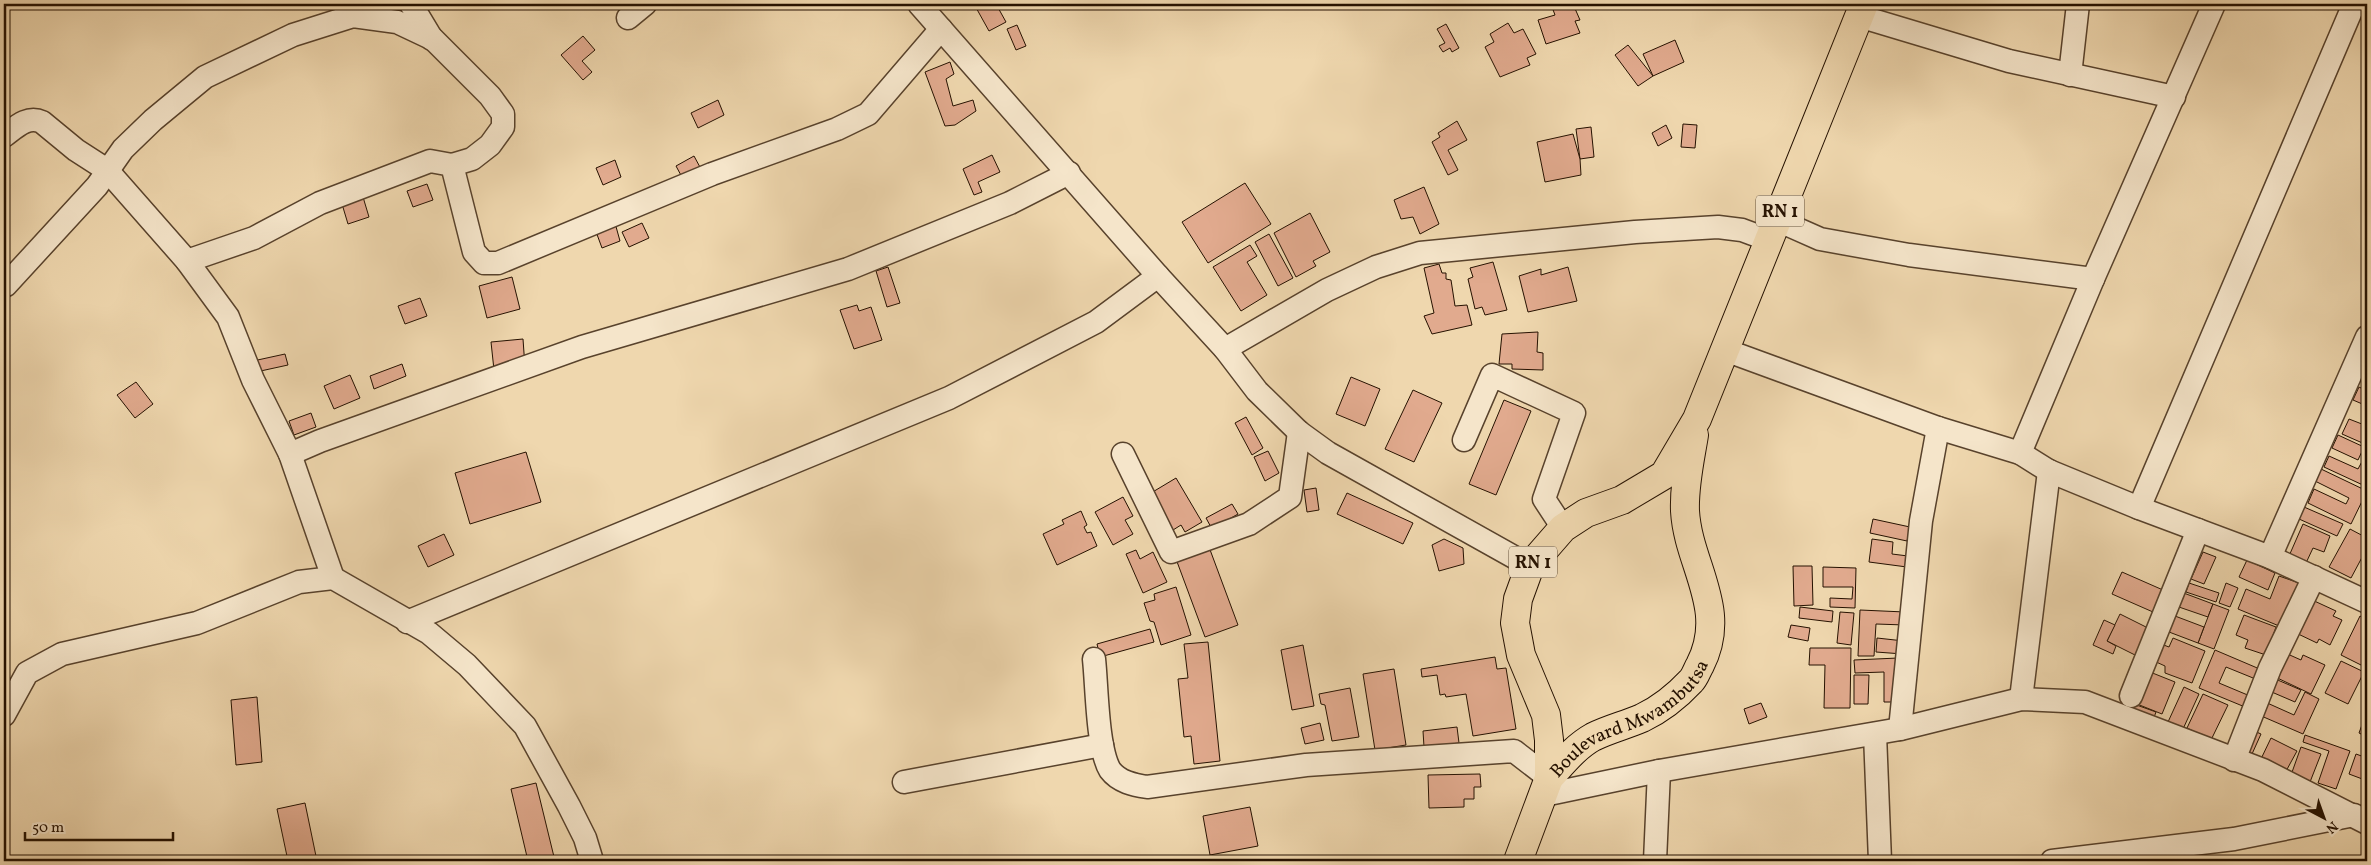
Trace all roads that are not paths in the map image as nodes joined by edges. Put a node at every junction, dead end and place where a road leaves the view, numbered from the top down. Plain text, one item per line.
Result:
1 (410, 4) edge
2 (2078, 4) edge
3 (2214, 4) edge
4 (2354, 4) edge
5 (925, 6) edge
6 (1861, 10) edge
7 (941, 29) junction
8 (433, 40) junction
9 (2070, 74) junction
10 (2174, 98) junction
11 (4, 136) edge
12 (452, 165) junction
13 (107, 170) junction
14 (1068, 173) junction
15 (1773, 230) junction
16 (187, 262) junction
17 (1158, 276) junction
18 (2093, 279) junction
19 (6, 285) dead end
20 (2367, 337) edge
21 (1225, 349) junction
22 (1725, 350) junction
23 (1697, 419) junction
24 (1938, 428) junction
25 (1299, 432) junction
26 (1464, 440) dead end
27 (2020, 453) junction
28 (290, 454) junction
29 (1123, 454) dead end
30 (2049, 471) junction
31 (2139, 508) junction
32 (1563, 528) junction
33 (2198, 530) junction
34 (2270, 557) junction
35 (1530, 566) junction
36 (2314, 577) junction
37 (333, 578) junction
38 (2367, 602) edge
39 (407, 622) junction
40 (1094, 659) dead end
41 (2131, 696) dead end
42 (2021, 698) junction
43 (4, 714) edge
44 (1900, 729) junction
45 (1875, 734) junction
46 (1102, 745) junction
47 (2234, 760) junction
48 (1659, 771) junction
49 (904, 782) dead end
50 (1546, 787) junction
51 (2361, 819) edge
52 (592, 861) edge
53 (1518, 861) edge
54 (1655, 861) edge
55 (1880, 861) edge
56 (2052, 861) edge

1 - 8 street
2 - 9 street
3 - 10 street
4 - 31 street
5 - 7 street
6 - 9 street
6 - 15 highway, Boulevard Mwambutsa / RN 1
7 - 12 street
7 - 14 street
8 - 12 street
8 - 13 street
9 - 10 street
10 - 18 street
11 - 13 street
12 - 16 street
13 - 16 street
13 - 19 street
14 - 17 street
14 - 28 street
15 - 18 street
15 - 21 street
15 - 22 highway, Boulevard Mwambutsa / RN 1
16 - 28 street
17 - 21 street
17 - 39 street
18 - 27 street
20 - 34 street
21 - 25 street
22 - 23 highway, Boulevard Mwambutsa / RN 1
22 - 24 street
23 - 32 highway, Boulevard Mwambutsa / RN 1
23 - 50 highway, Boulevard Mwambutsa / RN 1
24 - 27 street
24 - 44 street
25 - 29 street
25 - 35 street
26 - 32 street
27 - 30 street
28 - 37 street
30 - 31 street
30 - 42 street
31 - 33 street
32 - 35 highway, Boulevard Mwambutsa / RN 1
33 - 34 street
33 - 41 street
34 - 36 street
35 - 50 highway, Boulevard Mwambutsa / RN 1
36 - 38 street
36 - 47 street
37 - 39 street
37 - 43 street
39 - 52 street
40 - 46 street
42 - 44 street
42 - 47 street
44 - 45 street
45 - 48 street
45 - 55 street
46 - 49 street
46 - 50 street
47 - 51 street
48 - 50 street
48 - 54 street
50 - 53 highway, RN 1
51 - 56 street

